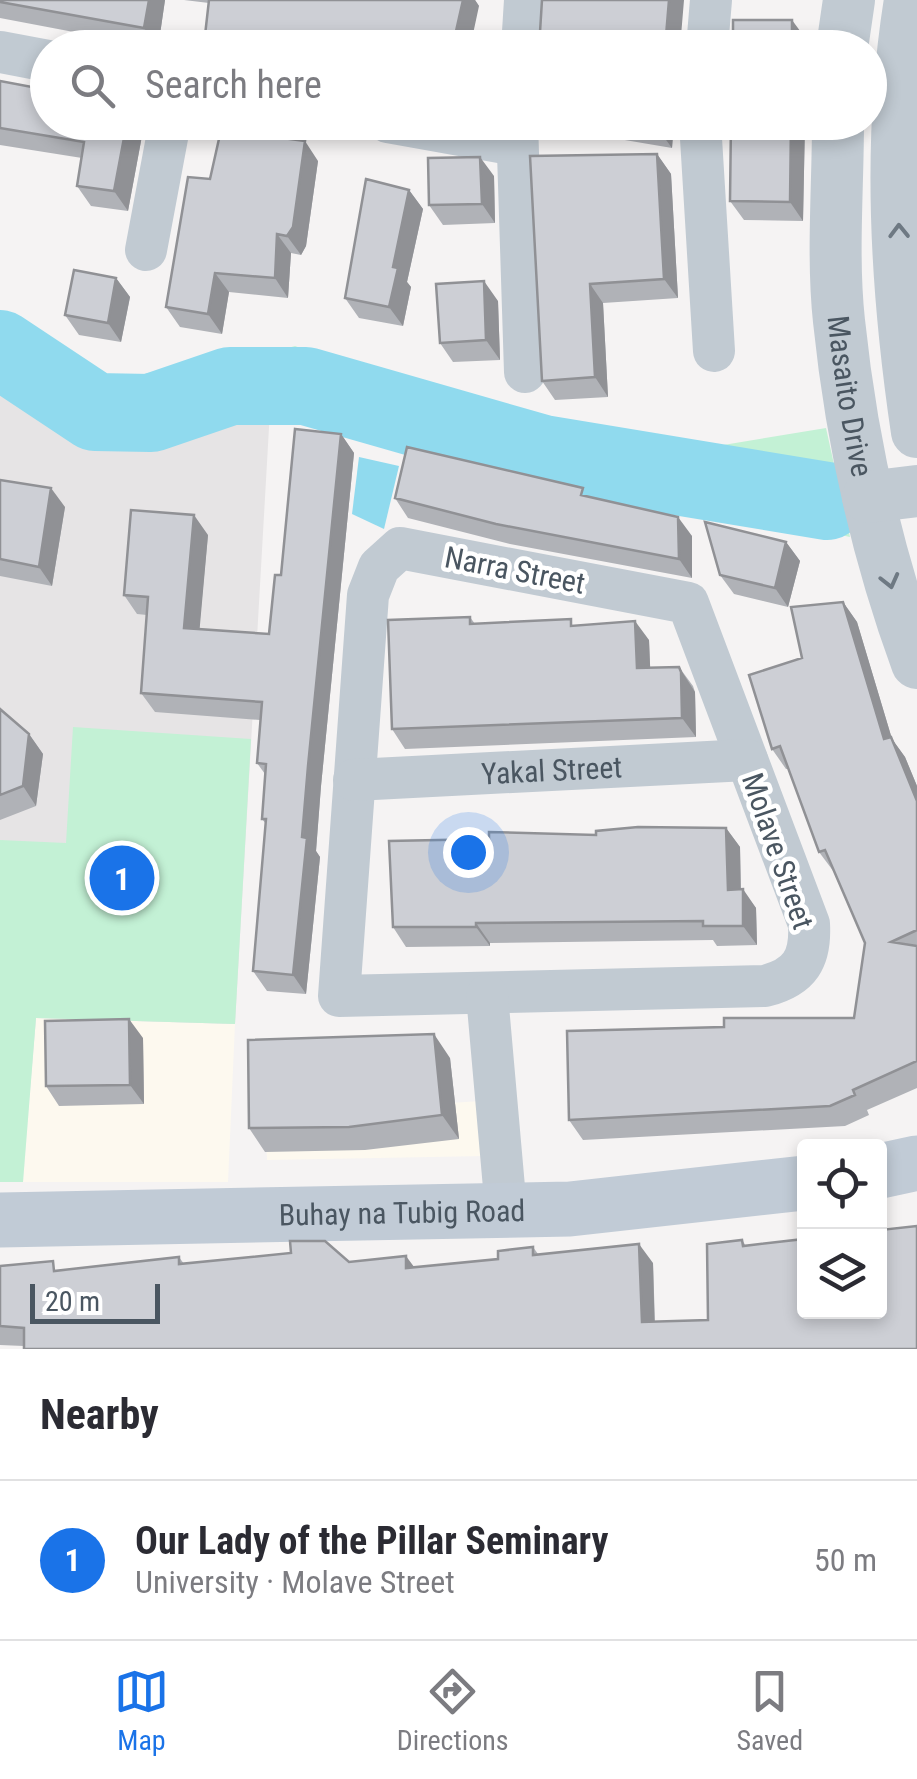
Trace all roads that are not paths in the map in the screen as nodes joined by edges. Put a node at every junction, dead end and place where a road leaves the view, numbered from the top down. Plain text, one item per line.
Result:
1 (525, 0) edge
2 (712, 0) edge
3 (850, 0) edge
4 (910, 0) edge
5 (523, 30) edge
6 (709, 30) edge
7 (845, 30) edge
8 (0, 52) edge
9 (30, 58) edge
10 (167, 140) edge
11 (516, 140) edge
12 (701, 140) edge
13 (838, 140) edge
14 (146, 250) dead end
15 (714, 351) dead end
16 (525, 372) dead end
17 (917, 432) edge
18 (893, 494) edge
19 (368, 594) joint
20 (688, 603) joint
21 (917, 663) edge
22 (747, 760) junction
23 (354, 780) junction
24 (487, 994) junction
25 (917, 1163) edge
26 (887, 1169) edge
27 (797, 1184) edge
28 (506, 1210) junction
29 (0, 1220) edge

1 - 5 street
2 - 6 street
3 - 7 street
17 -> 4 street, Masaito Drive
8 - 9 street
10 - 14 street
11 - 16 street
12 - 15 street
13 - 18 street, Masaito Drive
18 -> 21 street, Masaito Drive
19 - 20 street, Narra Street
19 - 23 street, Molave Street
20 - 22 street, Molave Street
22 - 23 street, Yakal Street
22 - 24 street, Molave Street
23 - 24 street, Molave Street
24 - 28 street
25 - 26 main road
27 - 28 main road, Buhay na Tubig Road
28 - 29 main road, Buhay na Tubig Road

